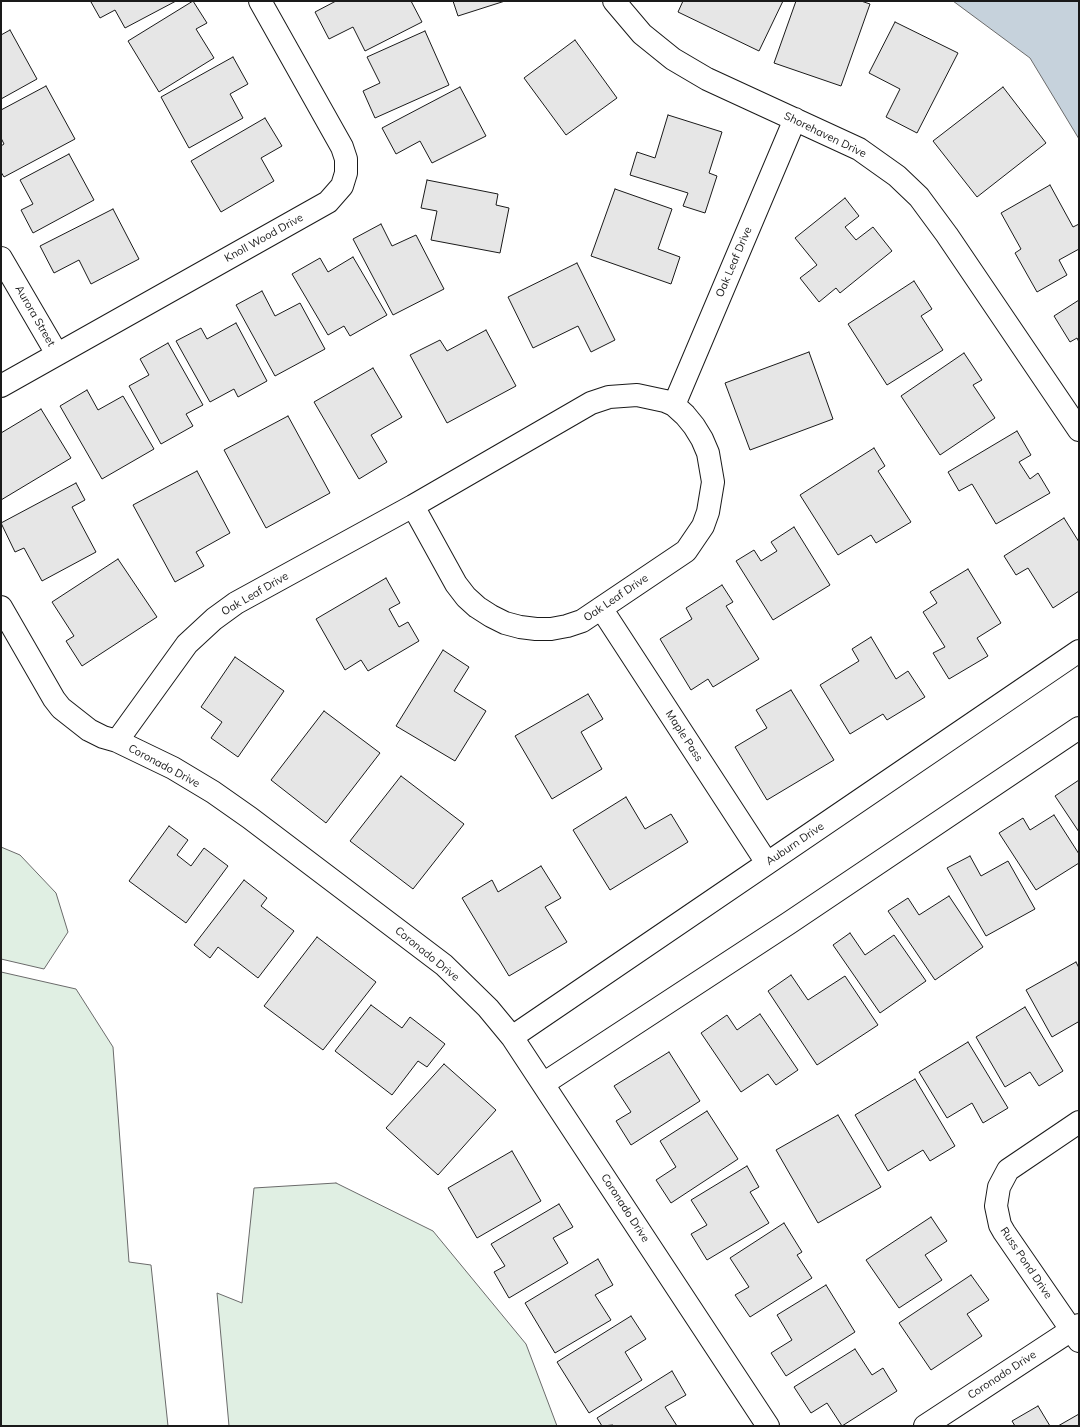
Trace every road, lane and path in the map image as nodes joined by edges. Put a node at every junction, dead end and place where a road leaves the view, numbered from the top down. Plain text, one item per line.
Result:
1 (260, 1) edge
2 (614, 1) edge
3 (794, 119) junction
4 (1, 258) edge
5 (57, 354) junction
6 (1, 386) edge
7 (674, 404) junction
8 (1079, 430) edge
9 (413, 506) junction
10 (1, 607) edge
11 (601, 608) junction
12 (1079, 651) edge
13 (1079, 728) edge
14 (117, 741) junction
15 (767, 863) junction
16 (512, 1036) junction
17 (543, 1084) junction
18 (1079, 1122) edge
19 (1076, 1332) edge
20 (768, 1426) edge
21 (925, 1426) edge

1 - 5 street, Knoll Wood Drive
2 - 3 street, Shorehaven Drive
3 - 7 street, Oak Leaf Drive
3 - 8 street, Shorehaven Drive
4 - 5 street, Aurora Street
5 - 6 street, Knoll Wood Drive
7 - 9 street, Oak Leaf Drive
7 - 11 street, Oak Leaf Drive
9 - 11 street, Oak Leaf Drive
9 - 14 street, Oak Leaf Drive
10 - 14 street, Coronado Drive
11 - 15 street, Maple Pass
12 - 15 street, Auburn Drive
13 - 17 street
14 - 16 street, Coronado Drive
15 - 16 street, Auburn Drive
16 - 17 street, Coronado Drive
17 - 20 street, Coronado Drive
18 - 19 street, Russ Pond Drive
19 - 21 street, Coronado Drive

